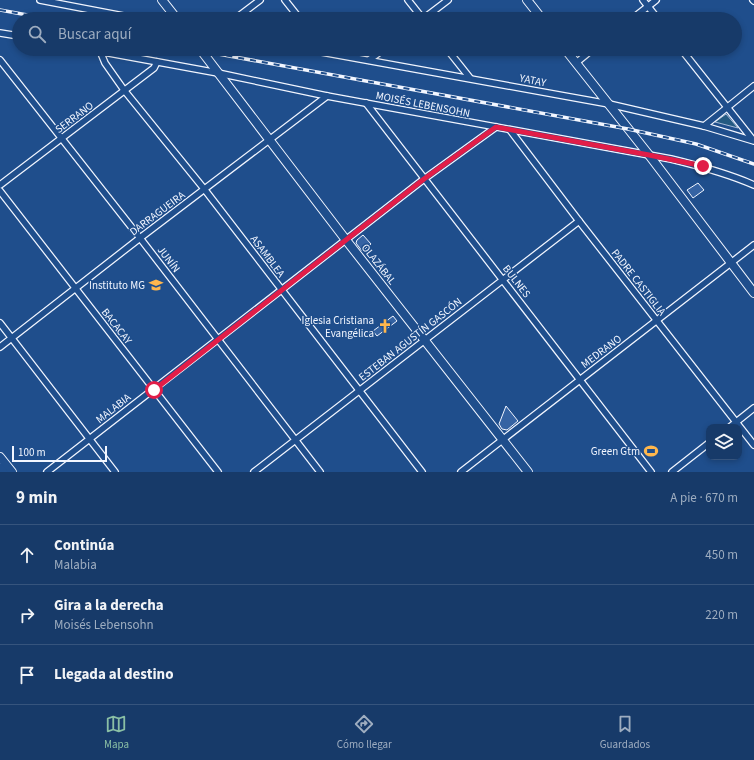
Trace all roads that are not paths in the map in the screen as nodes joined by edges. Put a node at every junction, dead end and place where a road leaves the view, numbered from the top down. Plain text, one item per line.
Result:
1 (43, 0) edge
2 (162, 0) edge
3 (260, 0) edge
4 (285, 0) edge
5 (408, 0) edge
6 (448, 0) edge
7 (527, 0) edge
8 (643, 0) edge
9 (656, 0) edge
10 (648, 6) junction
11 (104, 12) edge
12 (171, 12) edge
13 (244, 12) edge
14 (294, 12) edge
15 (417, 12) edge
16 (432, 12) edge
17 (536, 12) edge
18 (641, 12) edge
19 (653, 12) edge
20 (0, 33) edge
21 (12, 35) edge
22 (102, 56) edge
23 (126, 56) edge
24 (205, 56) edge
25 (349, 56) edge
26 (374, 56) edge
27 (453, 56) edge
28 (570, 56) edge
29 (584, 56) edge
30 (686, 56) edge
31 (0, 60) edge
32 (369, 60) junction
33 (157, 62) junction
34 (576, 63) junction
35 (218, 73) junction
36 (470, 78) junction
37 (754, 86) edge
38 (124, 90) junction
39 (327, 96) junction
40 (366, 103) junction
41 (609, 104) junction
42 (726, 108) junction
43 (704, 126) junction
44 (496, 127) junction
45 (510, 130) junction
46 (62, 139) junction
47 (269, 139) junction
48 (753, 141) edge
49 (649, 155) junction
50 (424, 179) junction
51 (0, 185) edge
52 (754, 185) edge
53 (205, 190) junction
54 (0, 191) edge
55 (579, 221) junction
56 (140, 238) junction
57 (346, 240) junction
58 (754, 245) edge
59 (731, 263) junction
60 (503, 280) junction
61 (75, 289) junction
62 (281, 290) junction
63 (754, 293) edge
64 (656, 321) junction
65 (0, 322) edge
66 (12, 337) junction
67 (218, 339) junction
68 (425, 340) junction
69 (0, 347) edge
70 (580, 379) junction
71 (154, 390) junction
72 (360, 391) junction
73 (754, 408) edge
74 (736, 422) junction
75 (734, 424) edge
76 (89, 439) junction
77 (295, 440) junction
78 (504, 440) junction
79 (706, 445) edge
80 (754, 445) edge
81 (0, 457) edge
82 (0, 468) edge
83 (3, 472) edge
84 (12, 472) edge
85 (47, 472) edge
86 (115, 472) edge
87 (218, 472) edge
88 (254, 472) edge
89 (320, 472) edge
90 (422, 472) edge
91 (461, 472) edge
92 (528, 472) edge
93 (651, 472) edge
94 (672, 472) edge

1 - 11 street
2 - 12 street
3 - 13 street
4 - 14 street
5 - 15 street
6 - 16 street
7 - 17 street
8 - 10 street
9 - 10 street
10 - 18 street
10 - 19 street
20 - 21 street
22 - 38 street, ASAMBLEA
23 - 33 street, MOISÉS LEBENSOHN
24 - 35 street, OLAZÁBAL
25 - 32 street, YATAY
26 - 32 street
27 - 36 street
28 - 34 street
29 - 34 street
30 - 42 street
31 - 46 street, JUNÍN
32 - 36 street, YATAY
33 - 35 street, MOISÉS LEBENSOHN
33 - 38 street, SERRANO
34 - 41 street
35 - 39 street, MOISÉS LEBENSOHN
35 - 47 street, OLAZÁBAL
36 - 41 street, YATAY
37 - 42 street
38 - 46 street, SERRANO
38 - 53 street, ASAMBLEA
39 - 40 street, MOISÉS LEBENSOHN
39 - 47 street, DARRAGUEIRA
40 - 44 street, MOISÉS LEBENSOHN
40 - 50 street, BULNES
41 - 43 street, YATAY
41 - 49 street
42 - 43 street
42 - 48 street
43 - 48 street, YATAY
44 - 45 street, MOISÉS LEBENSOHN
44 - 50 street, MALABIA
45 - 49 street, MOISÉS LEBENSOHN
45 - 55 street, PADRE CASTIGLIA
46 - 51 street, SERRANO
46 - 56 street, JUNÍN
47 - 53 street, DARRAGUEIRA
47 - 57 street, OLAZÁBAL
49 - 52 street, MOISÉS LEBENSOHN
49 - 59 street
50 - 57 street, MALABIA
50 - 60 street, BULNES
53 - 56 street, DARRAGUEIRA
53 - 62 street, ASAMBLEA
54 - 61 street, BACACAY
55 - 60 street, ESTEBAN AGUSTÍN GASCÓN
55 - 64 street, PADRE CASTIGLIA
56 - 61 street, DARRAGUEIRA
56 - 67 street, JUNÍN
57 - 62 street, MALABIA
57 - 68 street, OLAZÁBAL
58 - 59 street, MEDRANO
59 - 63 street
59 - 64 street, MEDRANO
60 - 68 street, ESTEBAN AGUSTÍN GASCÓN
60 - 70 street, BULNES
61 - 66 street, DARRAGUEIRA
61 - 71 street, BACACAY
62 - 67 street, MALABIA
62 - 72 street, ASAMBLEA
64 - 70 street, MEDRANO
64 - 74 street, PADRE CASTIGLIA
65 - 66 street
66 - 69 street, DARRAGUEIRA
66 - 76 street
67 - 71 street, MALABIA
67 - 77 street, JUNÍN
68 - 72 street, ESTEBAN AGUSTÍN GASCÓN
68 - 78 street, OLAZÁBAL
70 - 78 street, MEDRANO
70 - 93 street, BULNES
71 - 76 street, MALABIA
71 - 87 street, BACACAY
72 - 77 street, ESTEBAN AGUSTÍN GASCÓN
72 - 90 street, ASAMBLEA
73 - 74 street
74 - 75 street
74 - 80 street, PADRE CASTIGLIA
76 - 85 street, MALABIA
76 - 86 street
77 - 88 street, ESTEBAN AGUSTÍN GASCÓN
77 - 89 street, JUNÍN
78 - 91 street, MEDRANO
78 - 92 street, OLAZÁBAL
79 - 94 street
81 - 84 street
82 - 83 street

